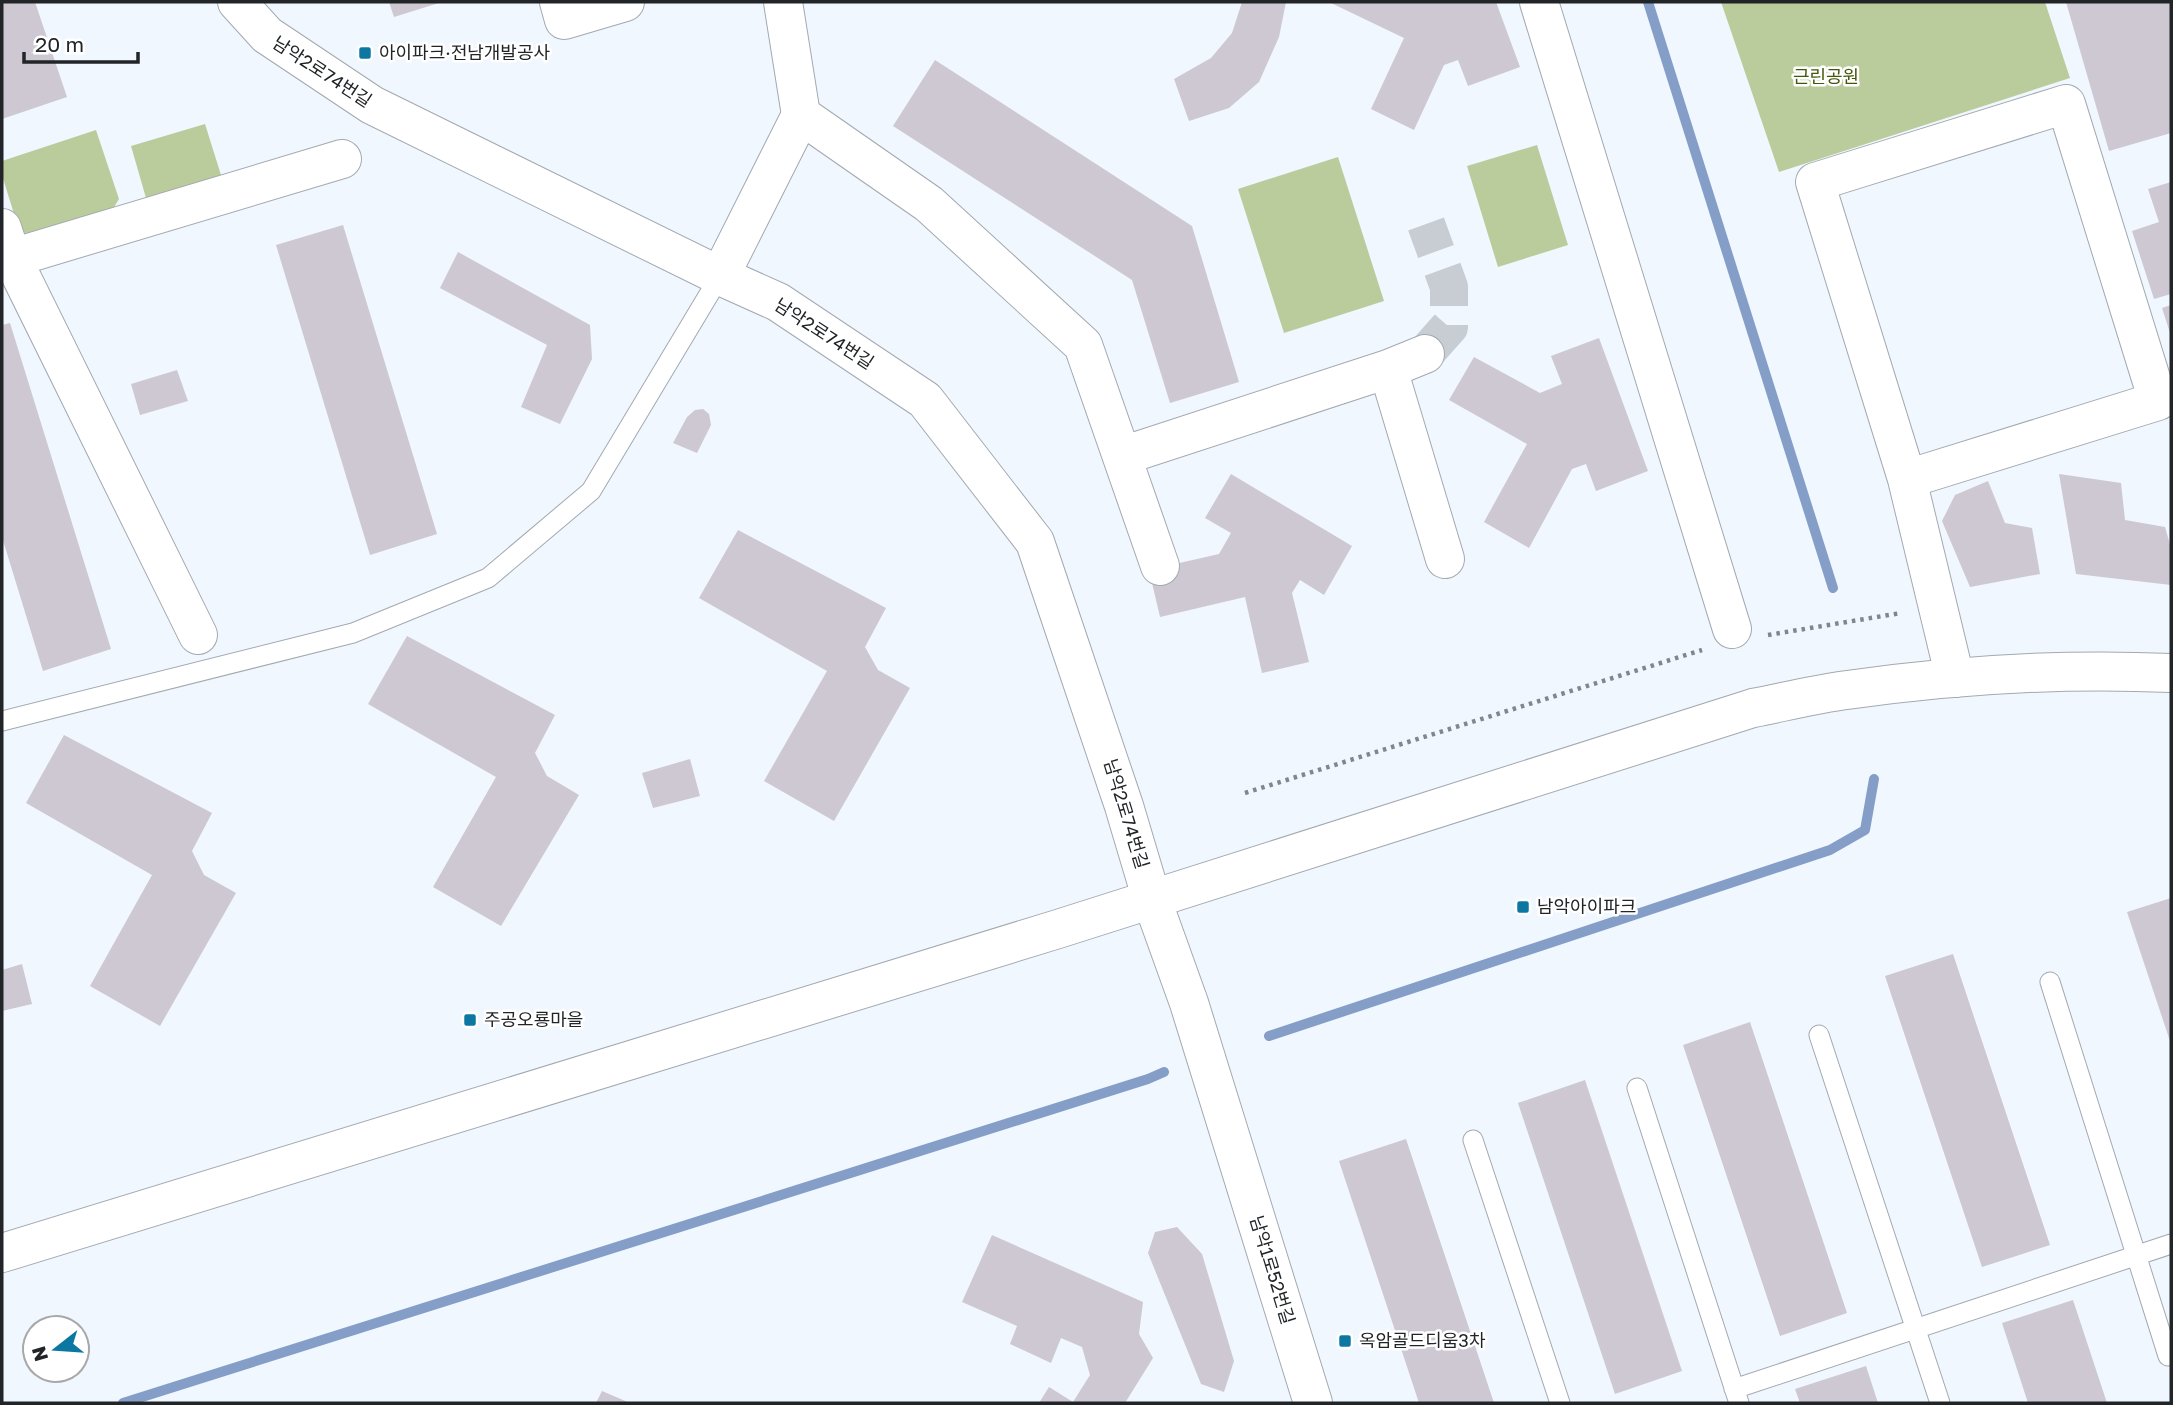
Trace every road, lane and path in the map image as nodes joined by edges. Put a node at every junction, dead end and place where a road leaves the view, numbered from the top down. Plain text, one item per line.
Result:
1 (237, 2) edge
2 (559, 2) edge
3 (625, 2) edge
4 (783, 2) edge
5 (1539, 2) edge
6 (802, 115) junction
7 (342, 159) dead end
8 (5, 249) edge
9 (720, 276) junction
10 (1425, 354) tunnel mouth
11 (1388, 369) junction
12 (1122, 456) junction
13 (1908, 479) junction
14 (1445, 559) dead end
15 (1160, 566) dead end
16 (1937, 607) junction
17 (198, 635) dead end
18 (1732, 638) junction
19 (2171, 673) edge
20 (1955, 678) junction
21 (2, 721) edge
22 (1245, 793) dead end
23 (1152, 900) junction
24 (2050, 982) dead end
25 (1819, 1035) dead end
26 (1637, 1088) dead end
27 (1473, 1140) dead end
28 (2171, 1244) edge
29 (2, 1253) edge
30 (2136, 1255) junction
31 (1914, 1329) junction
32 (2168, 1356) dead end
33 (1736, 1396) edge
34 (1313, 1403) edge
35 (1560, 1403) edge
36 (1940, 1403) edge

1 - 9 street, 남악2로74번길
2 - 3 street
4 - 6 street
5 - 18 street
6 - 9 street
6 - 12 street
7 - 8 street
8 - 17 street
9 - 21 lane
9 - 23 street, 남악2로74번길
10 - 11 street
11 - 12 street
11 - 14 street
12 - 15 street
13 - 13 street
13 - 16 street
16 - 18 path
16 - 20 street
18 - 22 path
19 - 20 street
20 - 23 street
23 - 29 street
23 - 34 street, 남악1로52번길
24 - 30 lane
25 - 31 lane
26 - 33 lane
27 - 35 lane
28 - 30 lane
30 - 31 lane
30 - 32 lane
31 - 33 lane
31 - 36 lane

